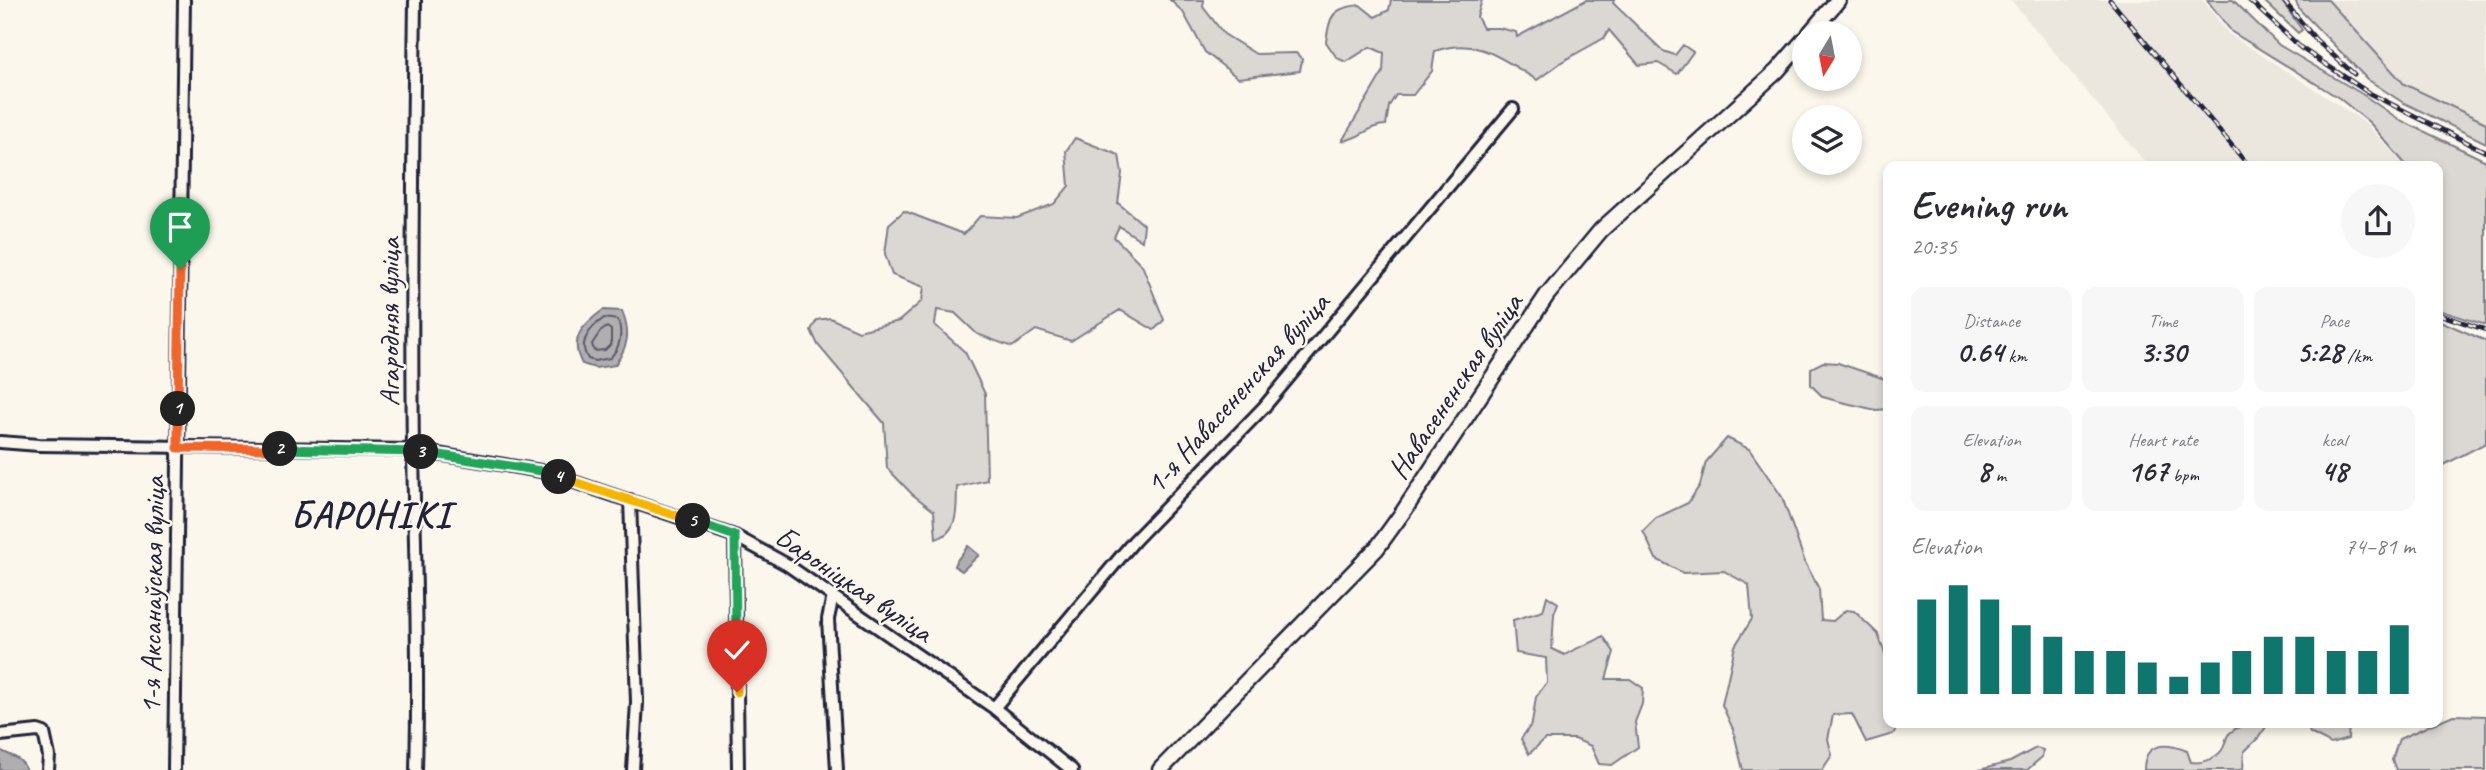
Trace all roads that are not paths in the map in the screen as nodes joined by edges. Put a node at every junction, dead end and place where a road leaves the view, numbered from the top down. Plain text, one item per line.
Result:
1 (184, 0) edge
2 (415, 0) edge
3 (1838, 0) edge
4 (1820, 21) edge
5 (1792, 54) edge
6 (1513, 109) dead end
7 (0, 442) edge
8 (178, 448) junction
9 (413, 450) junction
10 (630, 500) junction
11 (735, 536) junction
12 (833, 596) junction
13 (994, 708) junction
14 (0, 735) edge
15 (48, 770) edge
16 (174, 770) edge
17 (416, 770) edge
18 (633, 770) edge
19 (738, 770) edge
20 (837, 770) edge
21 (1072, 770) edge
22 (1160, 770) edge

1 - 8 street, 1-я Аксанаўская вуліца
2 - 9 street, Агародняя вуліца
3 - 4 main road
5 - 22 main road, Навасененская вуліца
6 - 13 street, 1-я Навасененская вуліца
7 - 8 street, Бароніцкая вуліца
8 - 9 street, Бароніцкая вуліца
8 - 16 street, 1-я Аксанаўская вуліца
9 - 10 street, Бароніцкая вуліца
9 - 17 street, Агародняя вуліца
10 - 11 street, Бароніцкая вуліца
10 - 18 street
11 - 12 street, Бароніцкая вуліца
11 - 19 street
12 - 13 street, Бароніцкая вуліца
12 - 20 street
13 - 21 street, Бароніцкая вуліца
14 - 15 street

